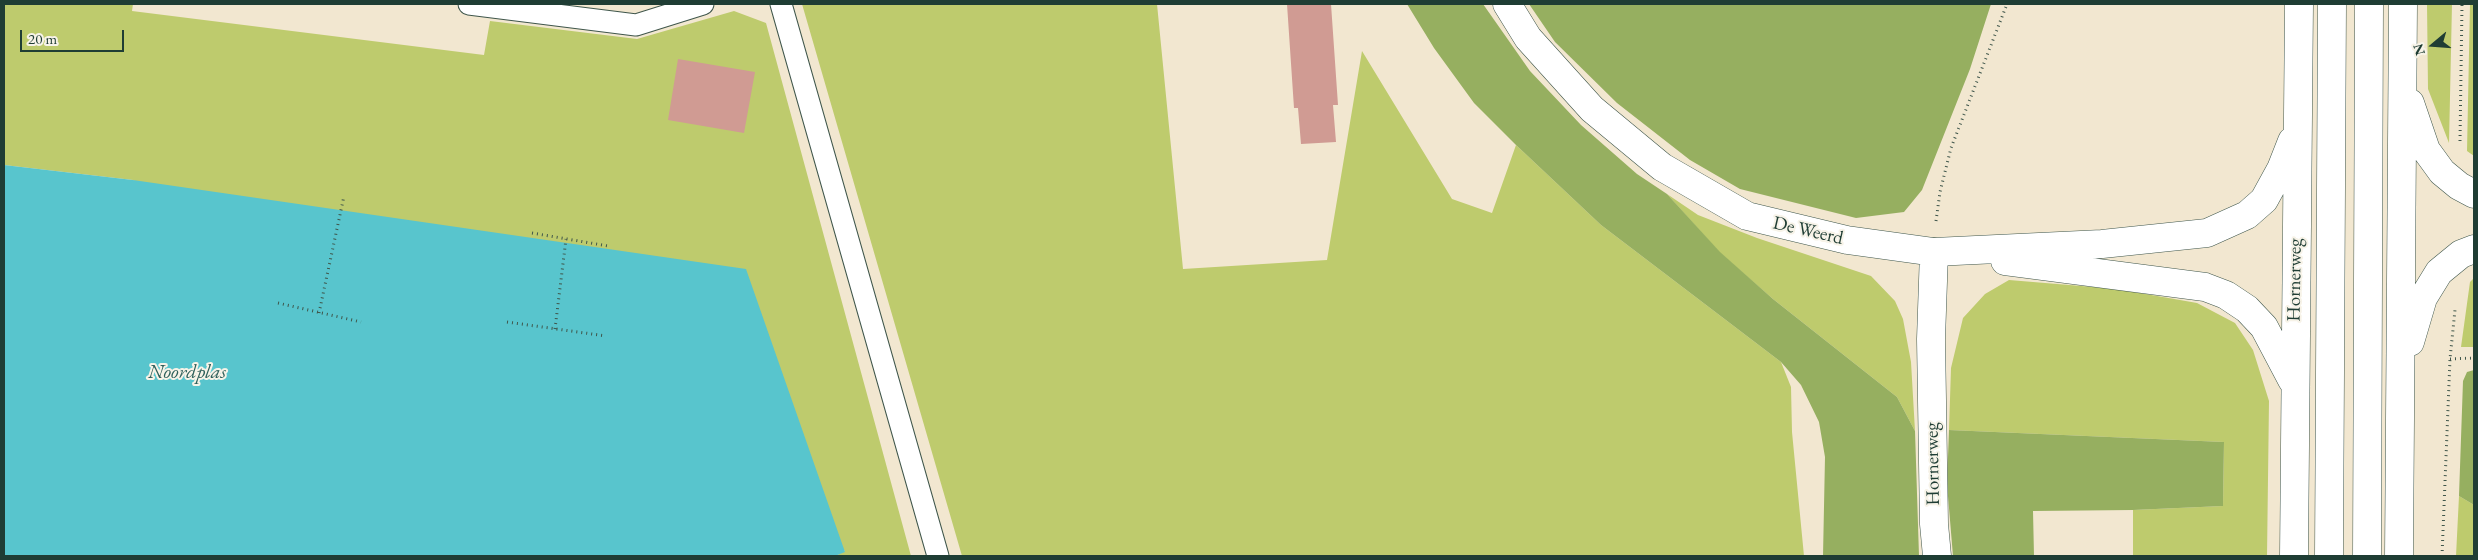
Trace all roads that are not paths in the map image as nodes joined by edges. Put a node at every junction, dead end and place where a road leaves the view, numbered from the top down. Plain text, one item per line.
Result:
1 (469, 4) edge
2 (703, 4) edge
3 (781, 4) edge
4 (1507, 4) edge
5 (2299, 4) edge
6 (2332, 4) edge
7 (2369, 4) edge
8 (2403, 4) edge
9 (2402, 70) junction
10 (2297, 129) junction
11 (2474, 194) edge
12 (2474, 249) edge
13 (1934, 252) junction
14 (2401, 382) junction
15 (2294, 385) junction
16 (938, 556) edge
17 (1937, 556) edge
18 (2294, 556) edge
19 (2329, 556) edge
20 (2368, 556) edge
21 (2399, 556) edge

1 - 2 lane
3 - 16 lane
4 - 13 main road, De Weerd
5 - 10 main road, Hornerweg
6 - 19 main road, Hornerweg
7 - 20 main road
8 - 9 main road
9 - 11 main road
9 - 14 main road
10 - 13 main road
10 - 15 main road, Hornerweg
12 - 14 main road
13 - 15 main road
13 - 17 main road, Hornerweg
14 - 21 main road
15 - 18 main road, Hornerweg

